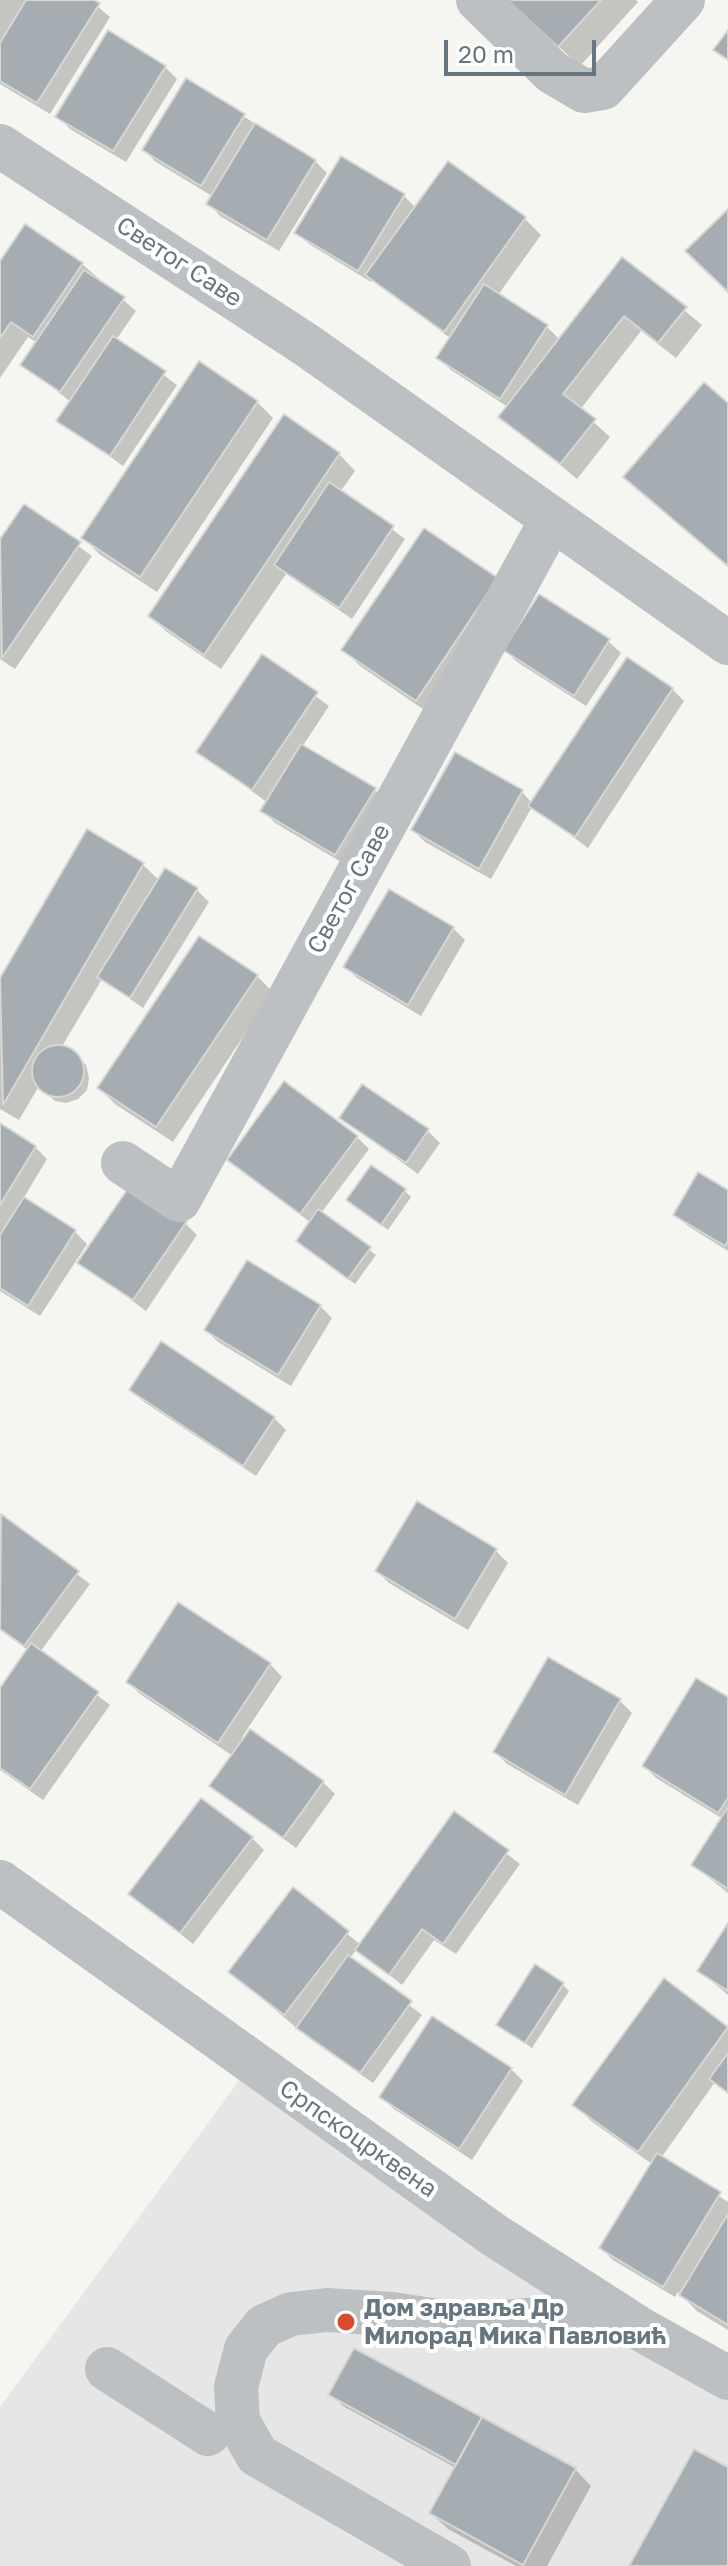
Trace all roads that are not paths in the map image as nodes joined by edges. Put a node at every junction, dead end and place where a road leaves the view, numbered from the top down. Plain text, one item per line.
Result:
1 (478, 0) edge
2 (683, 0) edge
3 (0, 146) edge
4 (552, 519) junction
5 (728, 643) edge
6 (123, 1163) dead end
7 (0, 1882) edge
8 (616, 2313) junction
9 (107, 2369) dead end
10 (728, 2378) edge
11 (208, 2434) dead end
12 (449, 2566) edge

1 - 2 street
3 - 4 street, Светог Саве
4 - 5 street, Светог Саве
4 - 6 street, Светог Саве
7 - 8 street, Српскоцрквена
8 - 10 street, Српскоцрквена
8 - 12 street
9 - 11 street

